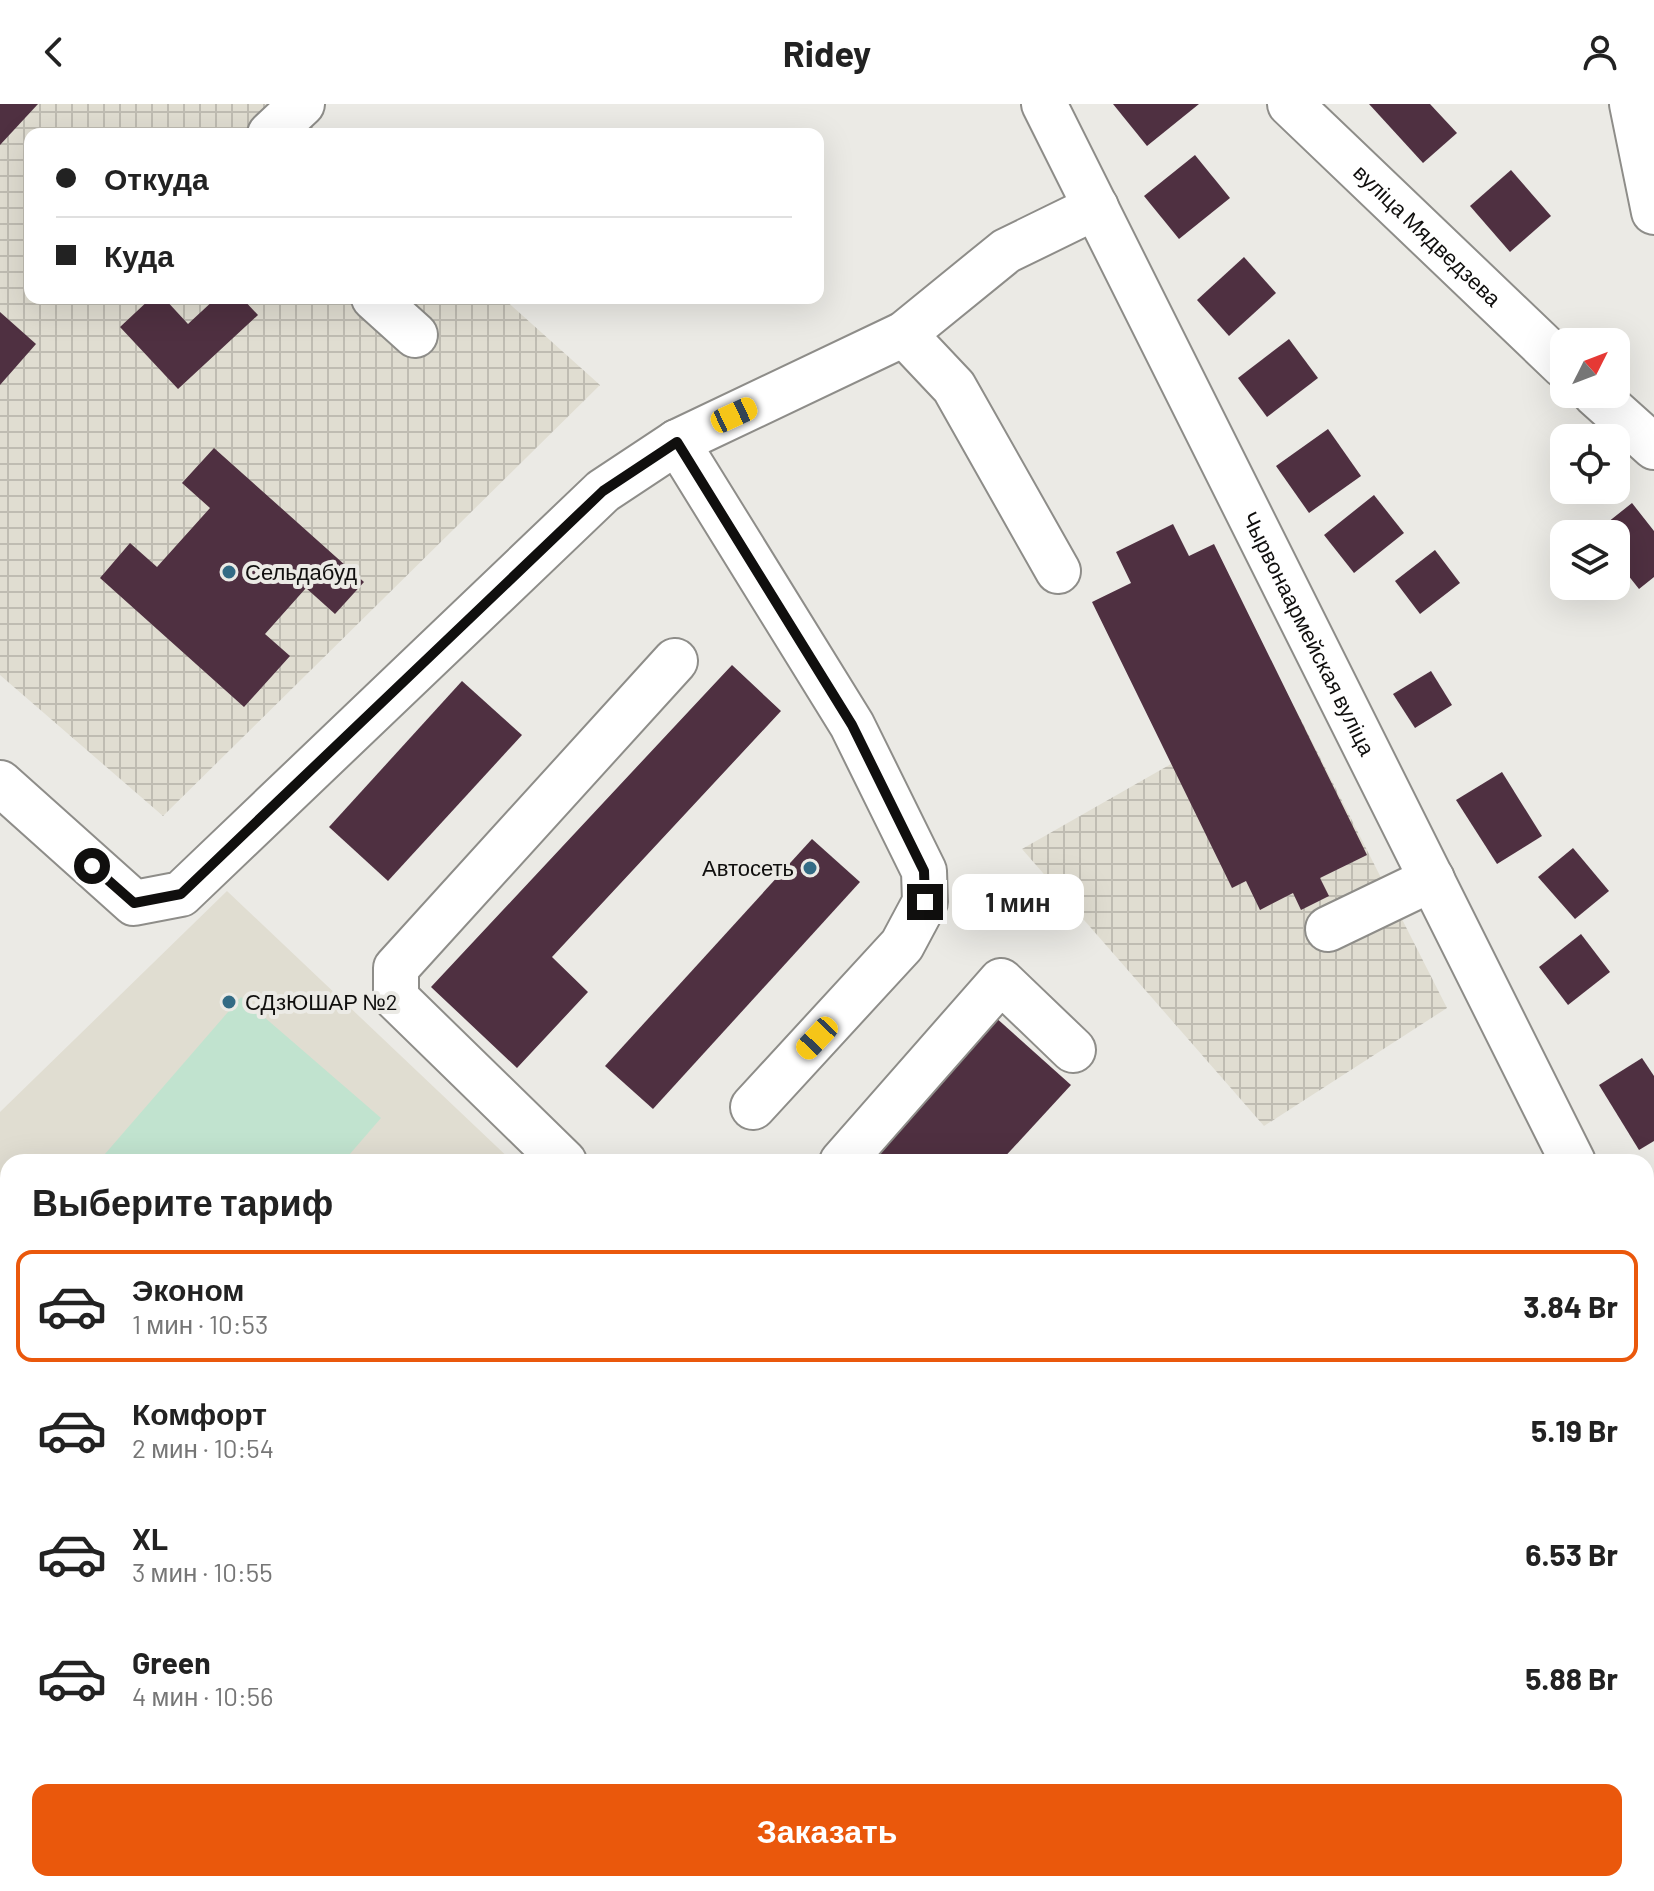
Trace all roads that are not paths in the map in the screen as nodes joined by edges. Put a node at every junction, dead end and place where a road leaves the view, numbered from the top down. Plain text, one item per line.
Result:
1 (302, 104) edge
2 (1044, 104) edge
3 (1290, 104) edge
4 (1632, 104) edge
5 (276, 128) edge
6 (1096, 207) junction
7 (1654, 212) edge
8 (381, 304) edge
9 (904, 334) junction
10 (415, 335) dead end
11 (1550, 353) edge
12 (1611, 408) edge
13 (677, 442) junction
14 (1654, 447) edge
15 (1058, 571) dead end
16 (675, 661) dead end
17 (0, 783) edge
18 (1432, 879) junction
19 (1328, 929) dead end
20 (1073, 1050) dead end
21 (753, 1107) dead end
22 (556, 1154) edge
23 (849, 1154) edge
24 (1569, 1154) edge

1 - 5 street
2 - 6 street, Чырвонаармейская вуліца
3 - 11 street, вуліца Мядведзева
4 - 7 street
6 - 9 street
6 - 18 street, Чырвонаармейская вуліца
8 - 10 street
9 - 13 street
9 - 15 street
12 - 14 street
13 - 17 street
13 - 21 street
16 - 22 street
18 - 19 street
18 - 24 street, Чырвонаармейская вуліца
20 - 23 street

